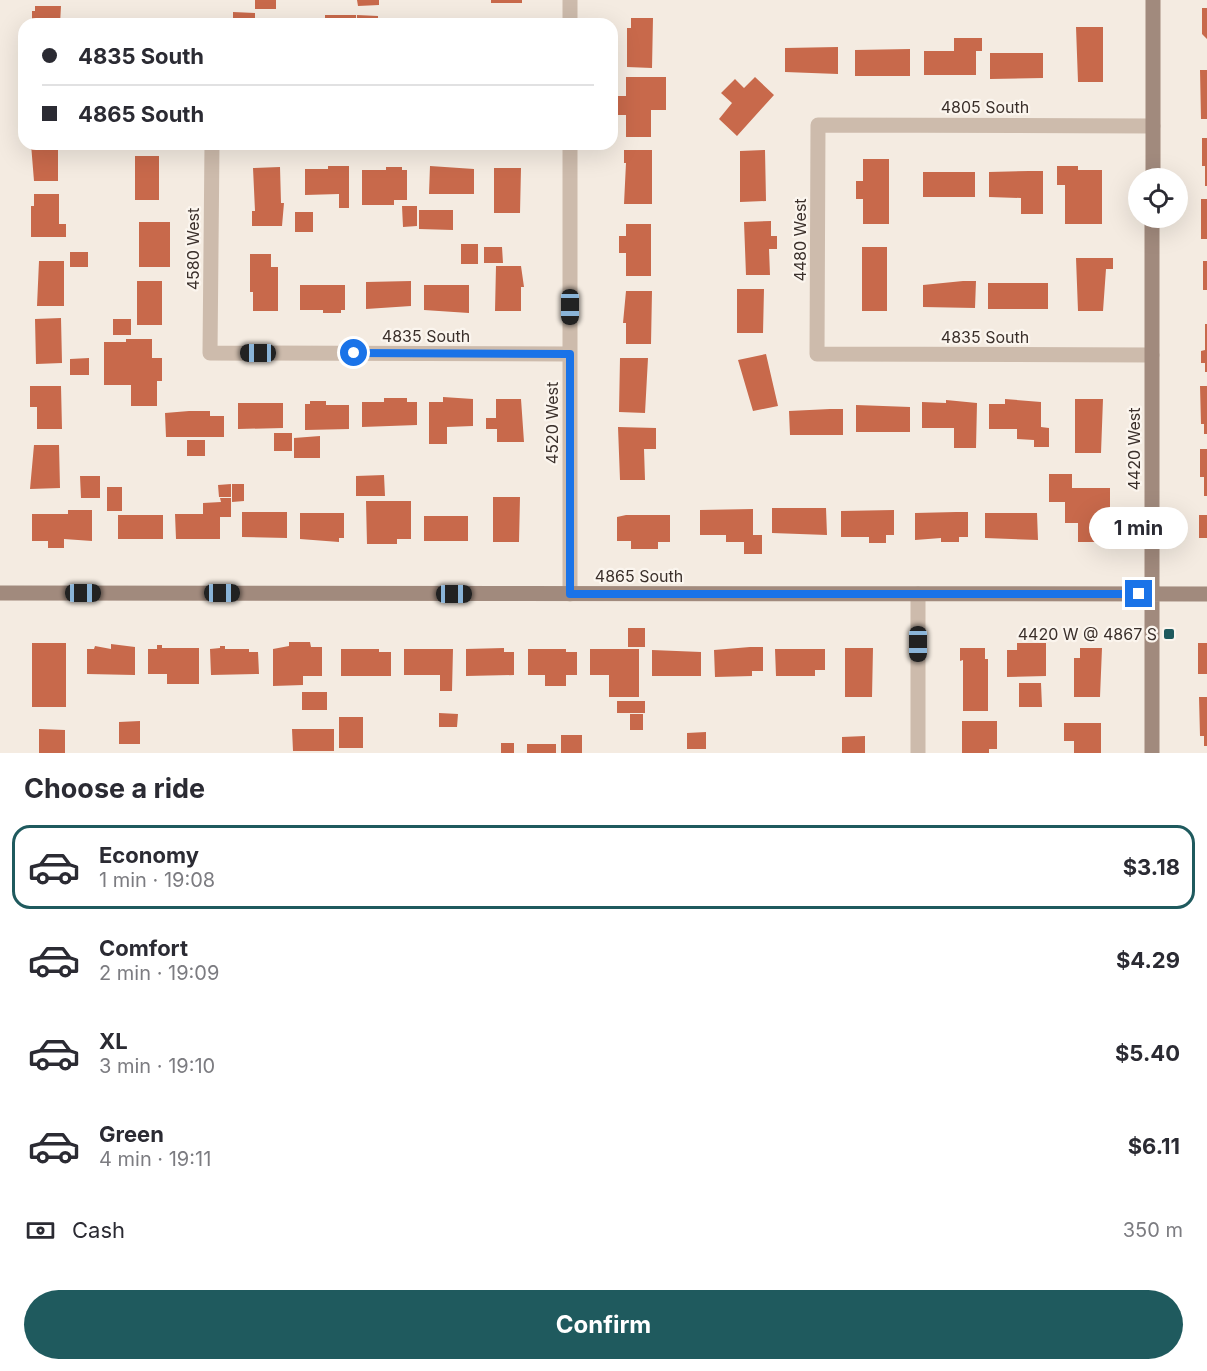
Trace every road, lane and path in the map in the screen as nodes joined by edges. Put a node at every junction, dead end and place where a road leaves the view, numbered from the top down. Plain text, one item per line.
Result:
1 (570, 0) edge
2 (1153, 0) edge
3 (570, 18) edge
4 (818, 125) joint
5 (1153, 126) junction
6 (212, 150) edge
7 (570, 150) edge
8 (1153, 168) edge
9 (1152, 228) edge
10 (210, 353) joint
11 (570, 354) junction
12 (817, 354) joint
13 (1152, 356) junction
14 (0, 593) edge
15 (570, 594) junction
16 (918, 594) junction
17 (1152, 594) junction
18 (1207, 594) edge
19 (918, 753) edge
20 (1152, 753) edge

1 - 3 street
2 - 5 street
4 - 5 street, 4805 South
4 - 12 street, 4480 West
5 - 8 street
6 - 10 street, 4580 West
7 - 11 street, 4520 West
9 - 13 street, 4420 West
10 - 11 street, 4835 South
11 - 15 street, 4520 West
12 - 13 street, 4835 South
13 - 17 street, 4420 West
14 - 15 street, 4865 South
15 - 16 street, 4865 South
16 - 17 street, 4865 South
16 - 19 street
17 - 18 street, 4865 South
17 - 20 street, 4420 West

